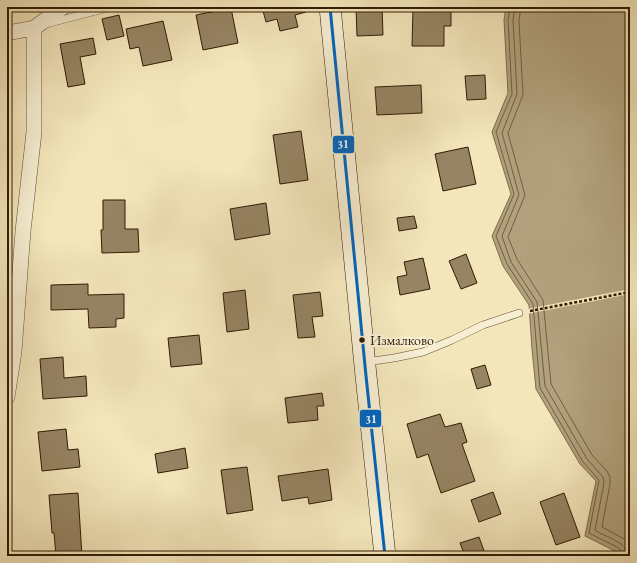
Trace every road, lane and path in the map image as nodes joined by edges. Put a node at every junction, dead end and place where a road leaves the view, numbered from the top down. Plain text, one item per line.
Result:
1 (63, 7) edge
2 (111, 7) edge
3 (330, 7) edge
4 (34, 28) junction
5 (7, 33) edge
6 (630, 292) edge
7 (519, 313) joint
8 (364, 362) junction
9 (7, 397) edge
10 (385, 556) edge

1 - 4 street
2 - 4 lane
3 - 8 main road
4 - 5 street
4 - 9 street
6 - 7 path
7 - 8 lane
8 - 10 main road

